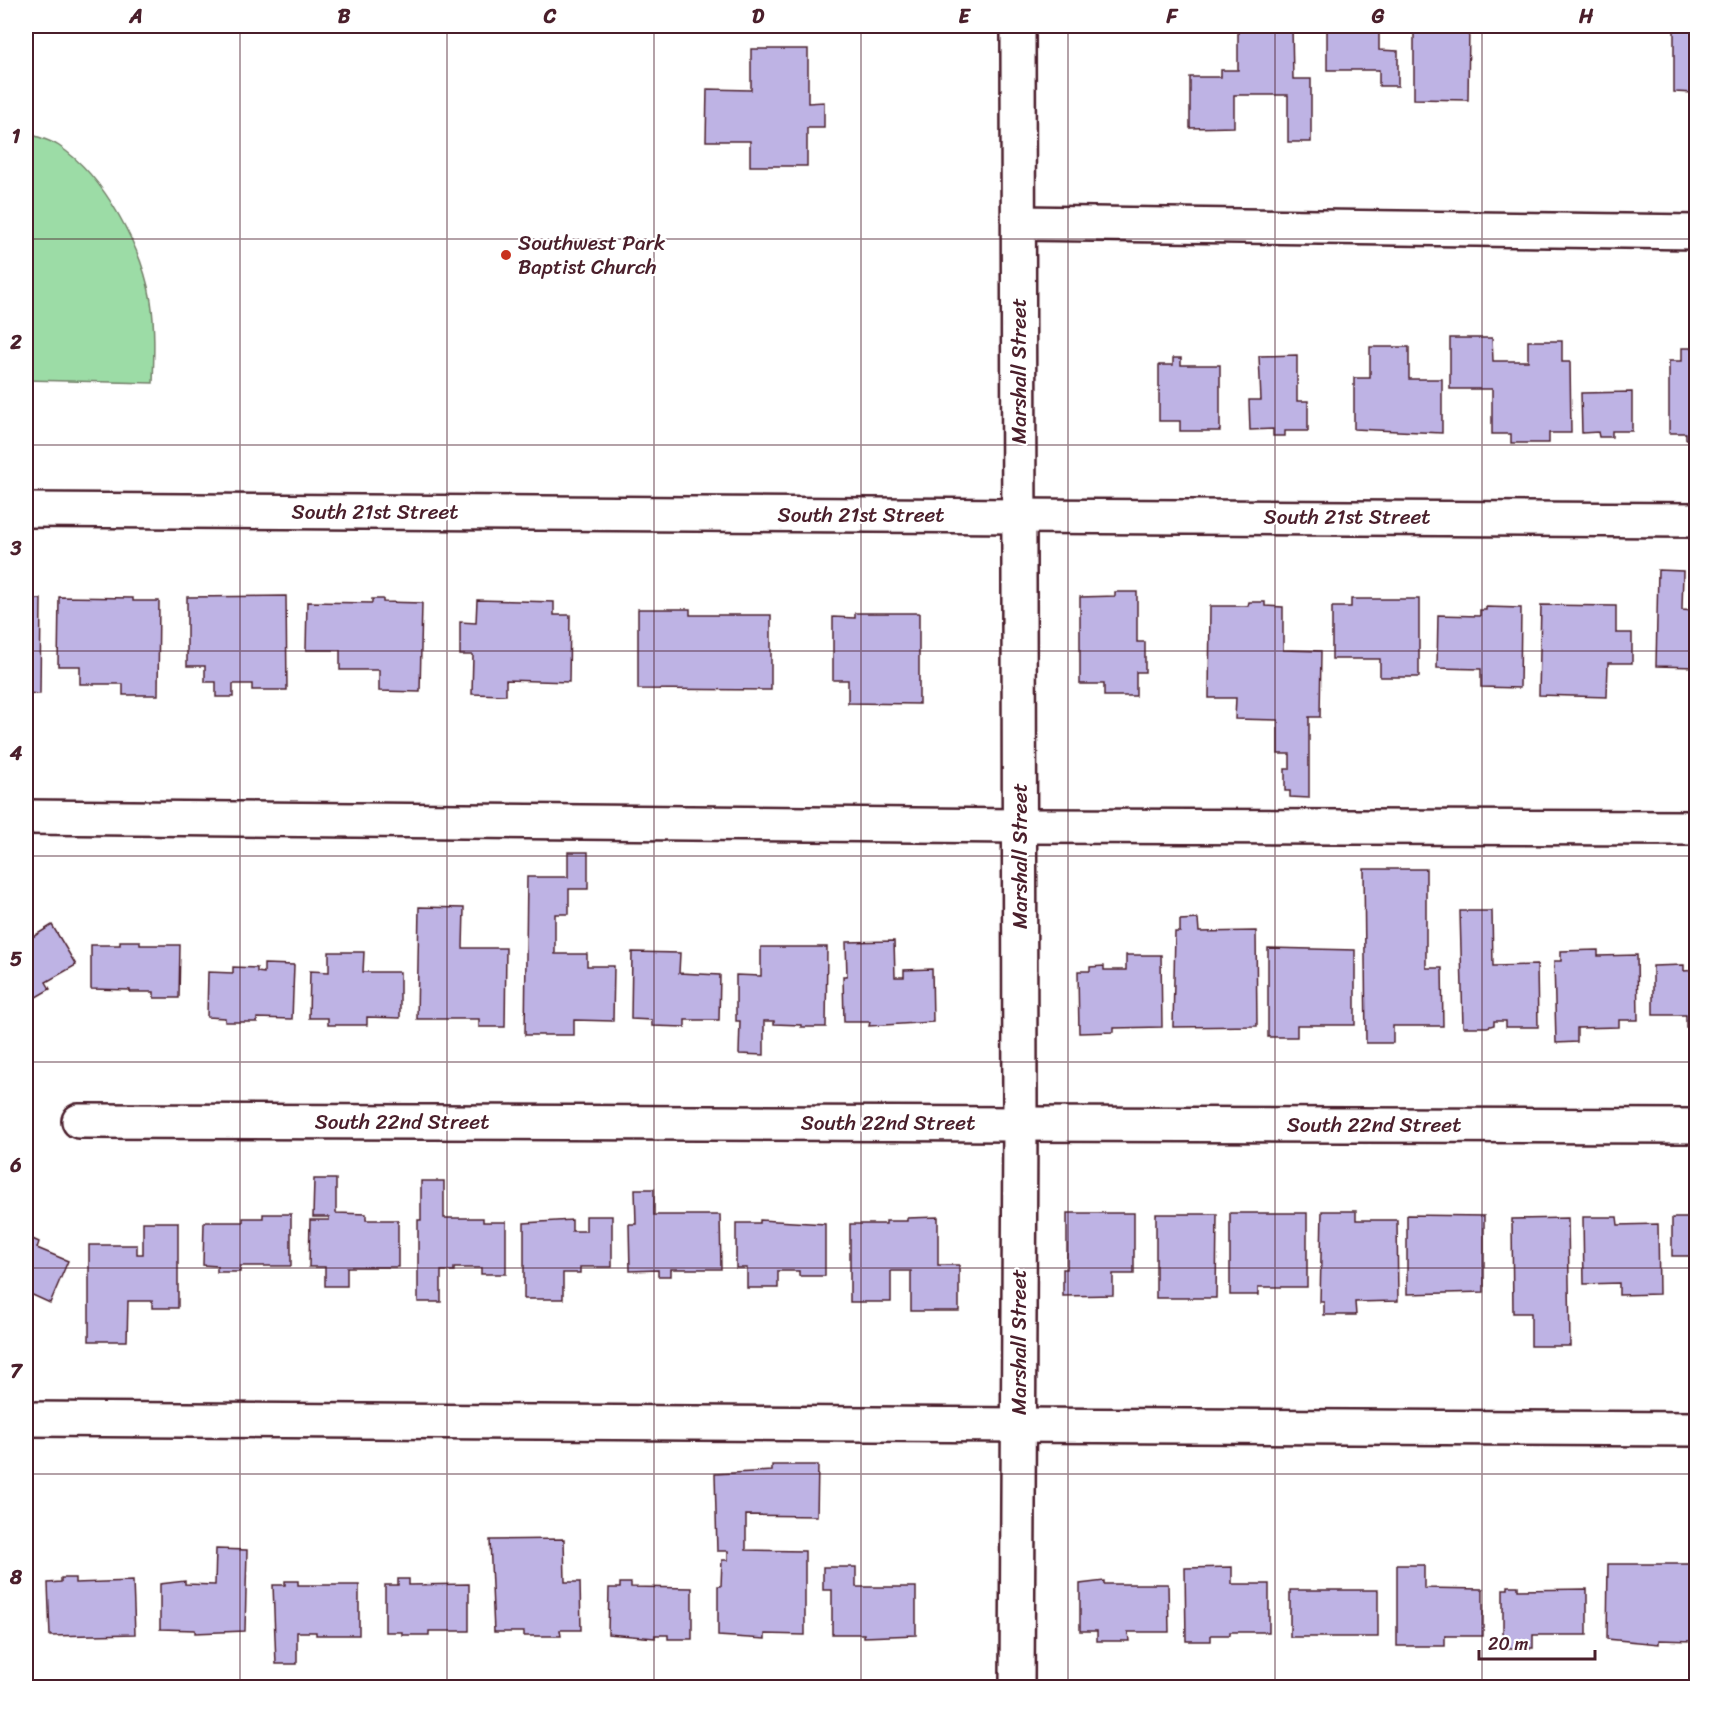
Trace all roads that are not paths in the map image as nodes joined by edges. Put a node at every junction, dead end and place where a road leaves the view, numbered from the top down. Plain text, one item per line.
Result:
1 (1017, 26) edge
2 (1019, 222) junction
3 (1696, 232) edge
4 (26, 510) edge
5 (1020, 515) junction
6 (1696, 520) edge
7 (26, 817) edge
8 (1020, 826) junction
9 (1696, 828) edge
10 (79, 1121) dead end
11 (1020, 1123) junction
12 (1696, 1126) edge
13 (26, 1419) edge
14 (1019, 1426) junction
15 (1696, 1429) edge
16 (1017, 1688) edge

1 - 2 street, Marshall Street
2 - 3 street
2 - 5 street, Marshall Street
4 - 5 street, South 21st Street
5 - 6 street, South 21st Street
5 - 8 street, Marshall Street
7 - 8 street
8 - 9 street
8 - 11 street, Marshall Street
10 - 11 street, South 22nd Street
11 - 12 street, South 22nd Street
11 - 14 street, Marshall Street
13 - 14 street
14 - 15 street
14 - 16 street, Marshall Street

